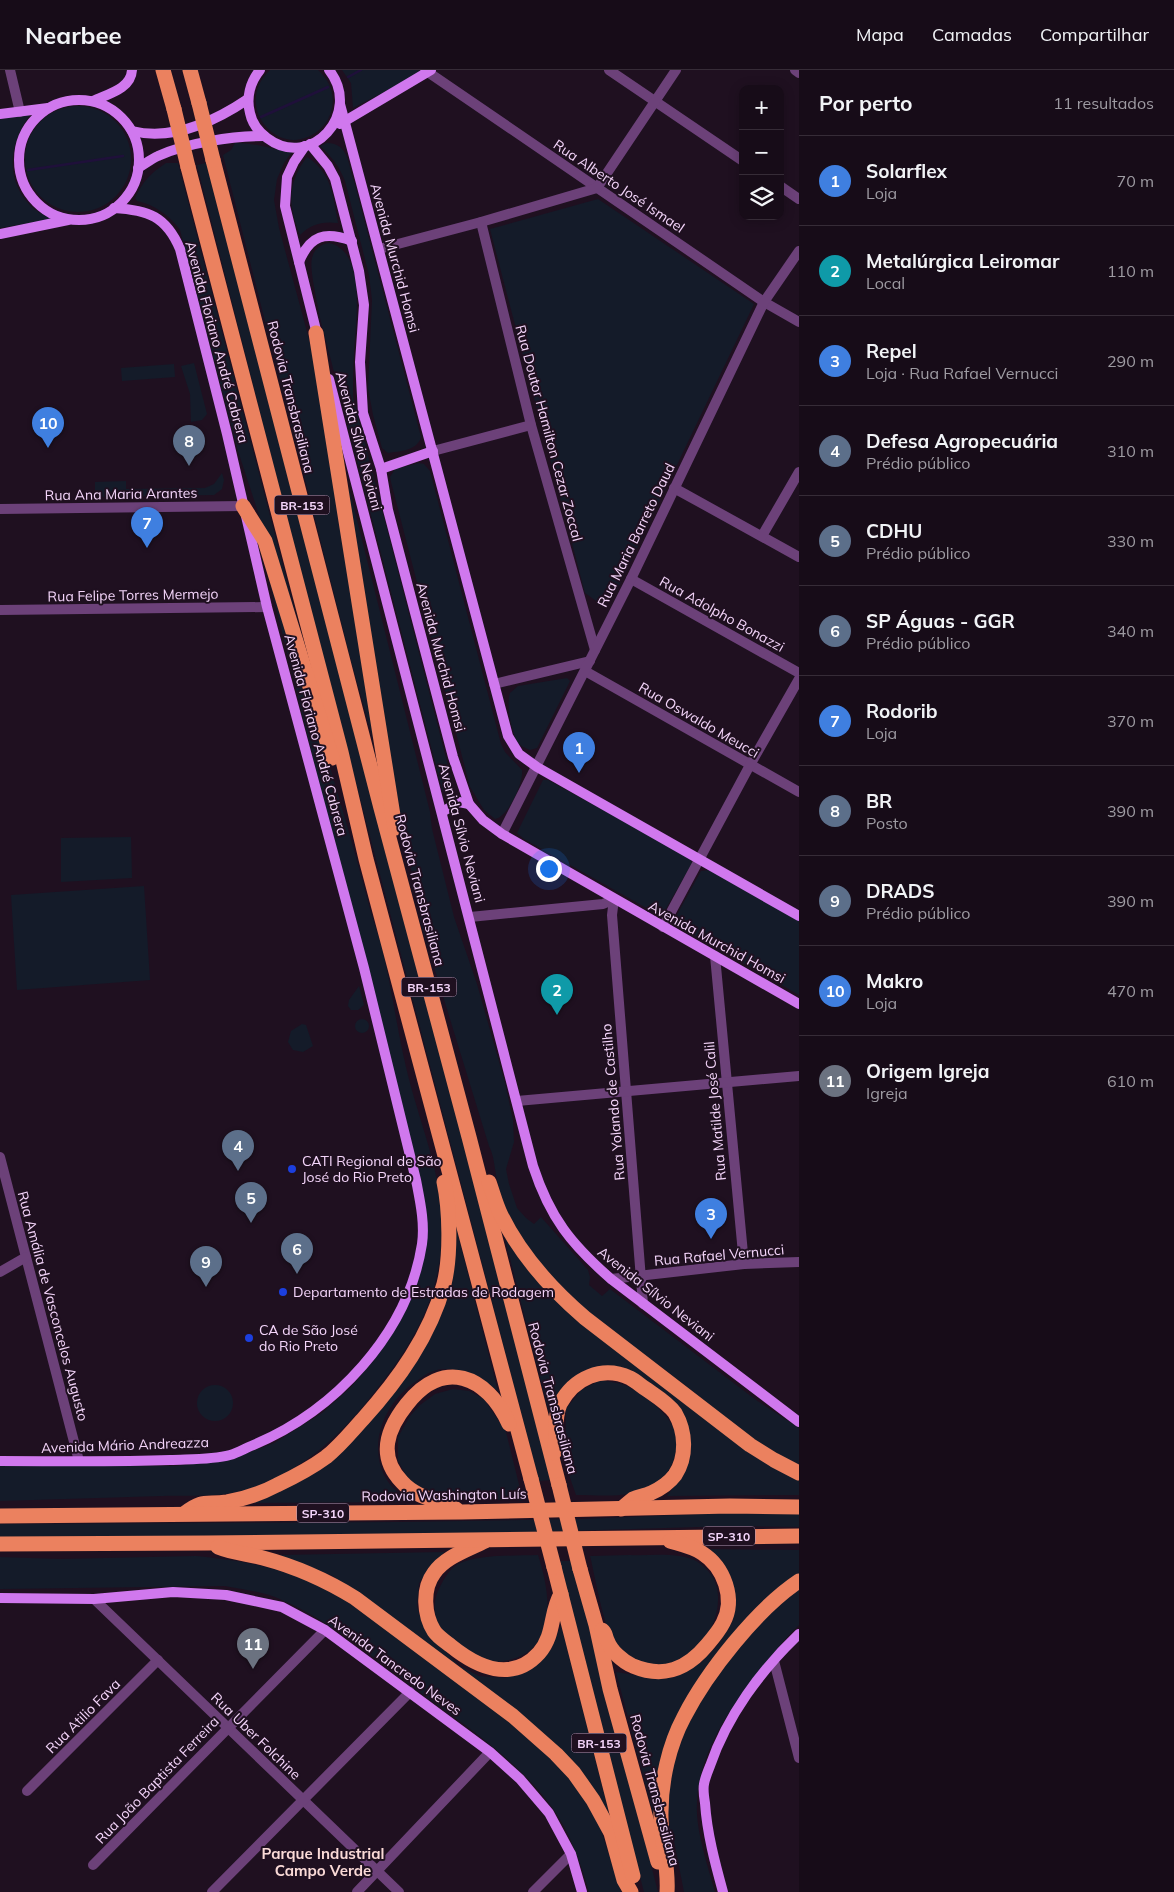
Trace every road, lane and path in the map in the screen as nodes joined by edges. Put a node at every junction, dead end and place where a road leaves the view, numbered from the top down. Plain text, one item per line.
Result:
1 (10, 70) edge
2 (132, 70) edge
3 (163, 70) edge
4 (190, 70) edge
5 (260, 70) edge
6 (329, 70) edge
7 (609, 70) edge
8 (676, 70) edge
9 (795, 70) edge
10 (428, 71) edge
11 (799, 73) edge
12 (248, 99) junction
13 (93, 101) junction
14 (655, 101) junction
15 (340, 104) junction
16 (48, 107) junction
17 (20, 112) junction
18 (0, 114) edge
19 (344, 120) junction
20 (132, 130) junction
21 (327, 134) junction
22 (264, 136) junction
23 (308, 145) junction
24 (739, 158) edge
25 (138, 168) junction
26 (597, 188) junction
27 (784, 189) edge
28 (799, 199) edge
29 (114, 208) junction
30 (70, 219) junction
31 (481, 222) junction
32 (0, 234) edge
33 (352, 241) junction
34 (379, 249) junction
35 (799, 251) edge
36 (299, 262) junction
37 (764, 302) junction
38 (799, 322) edge
39 (316, 333) junction
40 (531, 425) junction
41 (433, 451) junction
42 (381, 469) junction
43 (799, 472) edge
44 (674, 488) junction
45 (243, 506) junction
46 (0, 508) edge
47 (762, 536) junction
48 (799, 557) edge
49 (631, 579) junction
50 (267, 607) junction
51 (0, 610) edge
52 (595, 650) junction
53 (590, 661) junction
54 (585, 671) junction
55 (799, 674) edge
56 (799, 679) edge
57 (494, 684) junction
58 (750, 765) junction
59 (537, 767) junction
60 (799, 792) edge
61 (469, 804) junction
62 (442, 812) junction
63 (356, 816) junction
64 (502, 834) junction
65 (392, 847) junction
66 (700, 859) junction
67 (614, 899) junction
68 (799, 916) edge
69 (470, 918) junction
70 (662, 927) junction
71 (715, 956) junction
72 (799, 1004) edge
73 (799, 1076) edge
74 (726, 1082) junction
75 (625, 1092) junction
76 (517, 1101) junction
77 (469, 1137) junction
78 (441, 1139) junction
79 (0, 1158) edge
80 (26, 1257) junction
81 (799, 1262) edge
82 (744, 1264) junction
83 (0, 1272) edge
84 (641, 1276) junction
85 (611, 1280) junction
86 (643, 1304) junction
87 (401, 1308) joint
88 (799, 1422) edge
89 (519, 1438) junction
90 (552, 1459) junction
91 (0, 1461) edge
92 (79, 1461) junction
93 (799, 1473) edge
94 (799, 1507) edge
95 (621, 1509) junction
96 (462, 1512) junction
97 (184, 1514) junction
98 (0, 1516) edge
99 (799, 1536) edge
100 (660, 1537) junction
101 (488, 1539) junction
102 (208, 1543) junction
103 (0, 1544) edge
104 (799, 1581) edge
105 (561, 1594) junction
106 (0, 1598) edge
107 (94, 1598) junction
108 (596, 1625) junction
109 (325, 1630) junction
110 (799, 1634) edge
111 (158, 1660) junction
112 (774, 1661) junction
113 (410, 1692) junction
114 (228, 1727) junction
115 (490, 1752) junction
116 (799, 1758) edge
117 (27, 1791) dead end
118 (303, 1800) junction
119 (571, 1854) junction
120 (93, 1865) dead end
121 (378, 1871) junction
122 (212, 1892) edge
123 (357, 1892) edge
124 (399, 1892) edge
125 (533, 1892) edge
126 (582, 1892) edge
127 (631, 1892) edge
128 (637, 1892) edge
129 (667, 1892) edge
130 (723, 1892) edge

1 - 17 street
2 - 13 main road
3 - 63 highway, BR-153, bridge
4 - 65 highway, Rodovia Transbrasiliana / BR-153, bridge
5 - 12 main road
6 - 15 main road, Avenida Murchid Homsi
7 - 14 street
8 - 14 street
9 - 11 street
10 - 19 main road
10 - 26 street, Rua Alberto José Ismael
12 - 20 main road
12 - 22 main road
13 - 16 main road
13 - 20 main road
14 - 24 street
14 - 26 street
15 - 19 main road, Avenida Murchid Homsi
15 - 21 main road
16 - 17 main road
16 - 30 main road
17 - 18 main road
19 - 21 main road
19 - 34 main road, Avenida Murchid Homsi
20 - 25 main road
21 - 23 main road
22 - 23 main road
22 - 25 main road
23 - 33 main road, Avenida Murchid Homsi
23 - 36 main road, Avenida Sílvio Neviani
25 - 29 main road
26 - 31 street
26 - 37 street, Rua Alberto José Ismael
27 - 28 street
29 - 30 main road
29 - 45 main road, Avenida Floriano André Cabrera
30 - 32 main road
31 - 34 street
31 - 40 street, Rua Doutor Hamilton Cezar Zoccal
33 - 36 main road
33 - 42 main road, Avenida Murchid Homsi
34 - 41 main road, Avenida Murchid Homsi
35 - 37 street, Rua Maria Barreto Daud
36 - 39 main road, Avenida Sílvio Neviani
37 - 38 street, Rua Alberto José Ismael
37 - 44 street, Rua Maria Barreto Daud
39 - 62 main road, Avenida Sílvio Neviani
39 - 65 highway
40 - 41 street
40 - 52 street, Rua Doutor Hamilton Cezar Zoccal
41 - 42 main road
41 - 57 main road, Avenida Murchid Homsi
42 - 61 main road, Avenida Murchid Homsi
43 - 47 street
44 - 47 street
44 - 49 street, Rua Maria Barreto Daud
45 - 46 street, Rua Ana Maria Arantes
45 - 50 main road, Avenida Floriano André Cabrera
45 - 63 highway
47 - 48 street
49 - 52 street, Rua Maria Barreto Daud
49 - 55 street, Rua Adolpho Bonazzi
50 - 51 street, Rua Felipe Torres Mermejo
50 - 87 main road, Avenida Floriano André Cabrera
52 - 53 street, Rua Maria Barreto Daud
53 - 54 street, Rua Maria Barreto Daud
53 - 57 street
54 - 58 street, Rua Oswaldo Meucci
54 - 59 street, Rua Maria Barreto Daud
56 - 58 street
57 - 59 main road, Avenida Murchid Homsi
58 - 60 street, Rua Oswaldo Meucci
58 - 66 street
59 - 64 street, Rua Maria Barreto Daud
59 - 66 main road, Avenida Murchid Homsi
61 - 62 main road
61 - 64 main road, Avenida Murchid Homsi
62 - 69 main road, Avenida Sílvio Neviani
63 - 78 highway, BR-153
64 - 67 main road, Avenida Murchid Homsi
65 - 77 highway, Rodovia Transbrasiliana / BR-153
66 - 68 main road, Avenida Murchid Homsi
66 - 70 street
67 - 69 street
67 - 70 main road, Avenida Murchid Homsi
67 - 75 street, Rua Yolando de Castilho
69 - 76 main road, Avenida Sílvio Neviani
70 - 71 main road, Avenida Murchid Homsi
71 - 72 main road, Avenida Murchid Homsi
71 - 74 street, Rua Matilde José Calil
73 - 74 street
74 - 75 street
74 - 82 street, Rua Matilde José Calil
75 - 76 street
75 - 84 street, Rua Yolando de Castilho
76 - 85 main road, Avenida Sílvio Neviani
77 - 90 highway, Rodovia Transbrasiliana / BR-153
77 - 93 highway
78 - 89 highway, BR-153
78 - 97 highway
79 - 80 street, Rua Amália de Vasconcelos Augusto
80 - 83 street
80 - 92 street, Rua Amália de Vasconcelos Augusto
81 - 82 street, Rua Rafael Vernucci
82 - 84 street, Rua Rafael Vernucci
84 - 85 street, Rua Rafael Vernucci
84 - 86 street, Rua Yolando de Castilho
85 - 86 main road, Avenida Sílvio Neviani
86 - 88 main road, Avenida Sílvio Neviani
87 - 92 main road, Avenida Mário Andreazza
89 - 96 highway
89 - 105 highway, BR-153, bridge
90 - 95 highway
90 - 108 highway, Rodovia Transbrasiliana / BR-153, bridge
91 - 92 main road, Avenida Mário Andreazza
94 - 95 highway, Rodovia Washington Luís / SP-310
95 - 96 highway, Rodovia Washington Luís / SP-310
96 - 97 highway, Rodovia Washington Luís / SP-310
97 - 98 highway, Rodovia Washington Luís / SP-310
99 - 100 highway, SP-310
100 - 101 highway, SP-310
100 - 108 highway
101 - 102 highway, SP-310
101 - 105 highway
102 - 103 highway, SP-310
102 - 127 highway
104 - 129 highway
105 - 128 highway, BR-153
106 - 107 main road, Avenida Tancredo Neves
107 - 109 main road, Avenida Tancredo Neves
107 - 111 street, Rua Uber Folchine
108 - 129 highway, Rodovia Transbrasiliana / BR-153
109 - 113 main road, Avenida Tancredo Neves
109 - 114 street, Rua João Baptista Ferreira
110 - 112 main road
111 - 114 street, Rua Uber Folchine
111 - 117 street, Rua Atilio Fava
112 - 116 street
112 - 130 main road
113 - 115 main road, Avenida Tancredo Neves
113 - 118 street
114 - 118 street, Rua Uber Folchine
114 - 120 street, Rua João Baptista Ferreira
115 - 119 main road, Avenida Tancredo Neves
115 - 121 street
118 - 121 street, Rua Uber Folchine
118 - 122 street
119 - 125 street
119 - 126 main road, Avenida Tancredo Neves
121 - 123 street
121 - 124 street, Rua Uber Folchine

